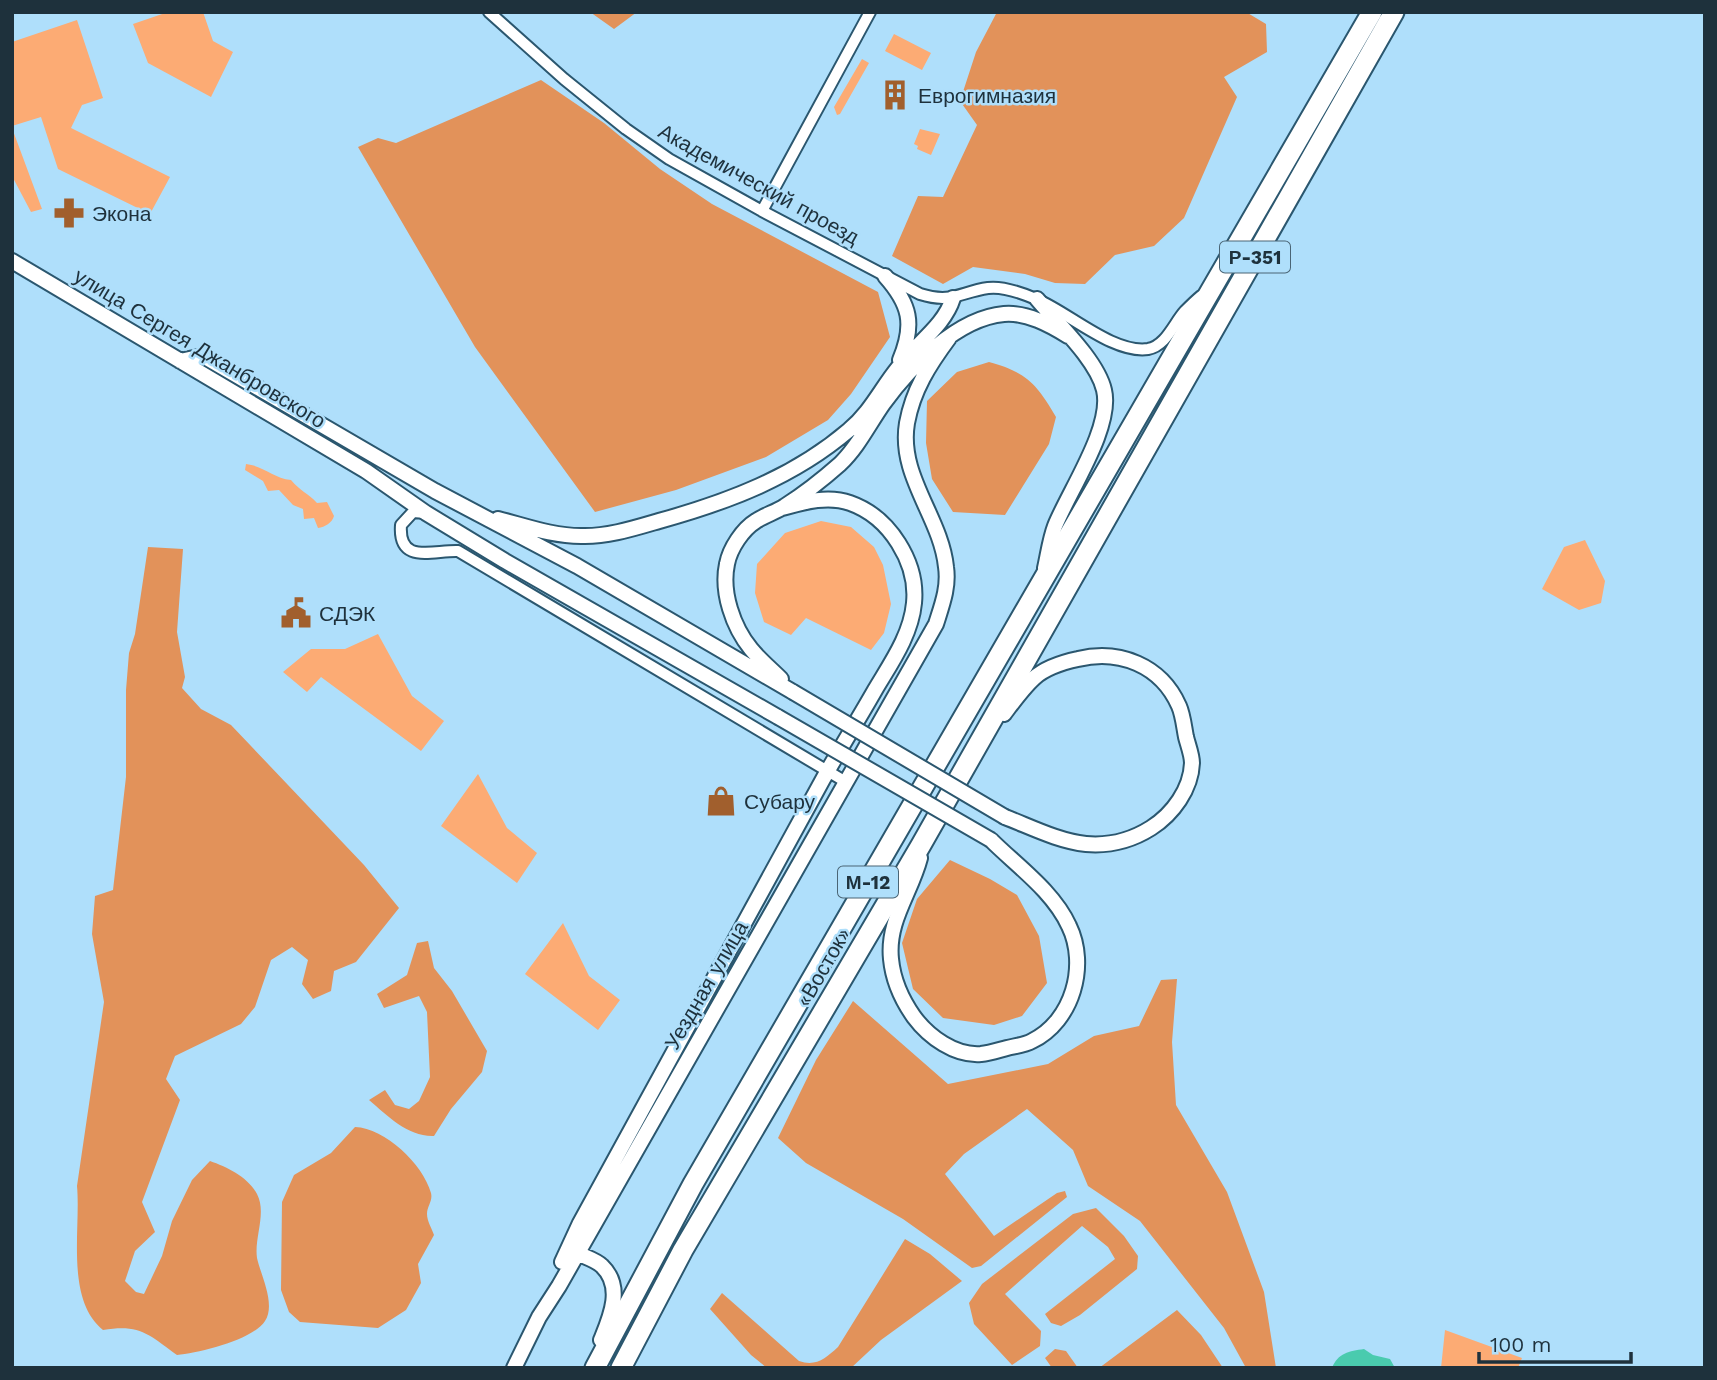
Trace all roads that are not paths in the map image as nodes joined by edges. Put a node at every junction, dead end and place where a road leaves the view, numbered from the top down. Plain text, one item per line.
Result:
1 (489, 12) edge
2 (870, 12) edge
3 (1372, 12) edge
4 (1394, 12) edge
5 (762, 211) junction
6 (12, 261) edge
7 (885, 276) junction
8 (1216, 283) junction
9 (953, 298) junction
10 (1037, 299) junction
11 (1068, 337) junction
12 (949, 338) junction
13 (180, 361) junction
14 (896, 369) junction
15 (881, 406) junction
16 (1147, 444) joint
17 (392, 489) junction
18 (782, 508) junction
19 (426, 513) junction
20 (477, 514) junction
21 (406, 517) junction
22 (1042, 580) junction
23 (793, 692) junction
24 (975, 747) junction
25 (828, 771) junction
26 (846, 782) junction
27 (921, 845) junction
28 (573, 1250) junction
29 (514, 1368) edge
30 (589, 1368) edge
31 (596, 1368) edge
32 (621, 1368) edge

1 - 5 street, Академический проезд
2 - 5 street
3 - 8 highway, Р-351
4 - 16 highway, Р-351
5 - 7 street, Академический проезд
6 - 13 street, улица Сергея Джанбровского
7 - 9 street, Академический проезд
7 - 14 street
8 - 10 street
8 - 22 highway, Р-351
9 - 10 street
9 - 14 street
10 - 11 street
11 - 12 street
11 - 22 street
12 - 15 street
12 - 26 street, Уездная улица
13 - 17 street, улица Сергея Джанбровского
13 - 20 street
14 - 15 street
14 - 20 street
15 - 18 street
16 - 24 highway, «Восток» / М-12
17 - 19 street, улица Сергея Джанбровского
17 - 21 street
18 - 23 street
18 - 25 street, Уездная улица
19 - 21 street
19 - 27 street, улица Сергея Джанбровского, bridge
20 - 23 street
21 - 25 street
22 - 31 highway, «Восток» / М-12
23 - 24 street, bridge
24 - 27 highway, «Восток» / М-12
25 - 26 street
25 - 28 street, Уездная улица
26 - 28 street, Уездная улица
27 - 32 highway, «Восток» / М-12
28 - 29 street, Уездная улица
28 - 30 street

